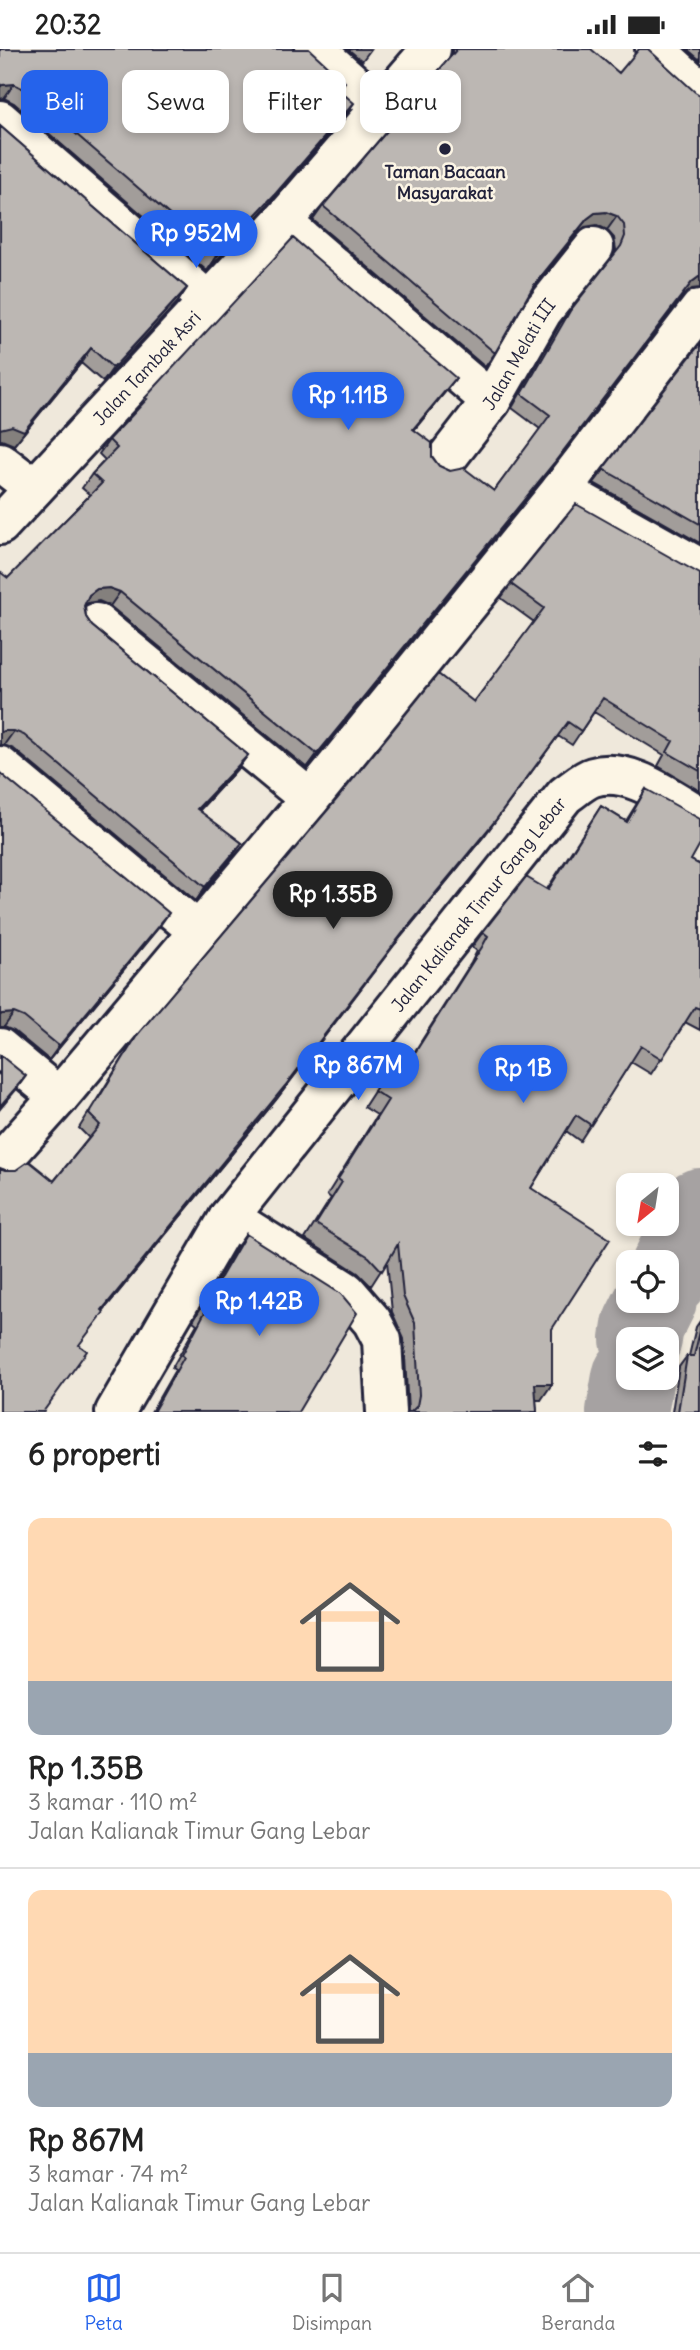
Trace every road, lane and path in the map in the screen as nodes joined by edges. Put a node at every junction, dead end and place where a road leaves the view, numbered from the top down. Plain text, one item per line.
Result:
1 (316, 49) edge
2 (430, 49) edge
3 (655, 49) edge
4 (412, 70) edge
5 (360, 89) edge
6 (700, 90) edge
7 (0, 120) edge
8 (360, 130) edge
9 (282, 222) junction
10 (594, 247) dead end
11 (208, 301) junction
12 (700, 309) edge
13 (491, 401) junction
14 (0, 461) edge
15 (443, 463) dead end
16 (34, 488) junction
17 (561, 490) junction
18 (0, 525) edge
19 (700, 568) edge
20 (96, 623) dead end
21 (0, 766) edge
22 (310, 799) junction
23 (700, 816) edge
24 (198, 930) junction
25 (0, 1048) edge
26 (59, 1097) junction
27 (0, 1163) edge
28 (229, 1216) junction
29 (115, 1412) edge
30 (386, 1412) edge

1 - 5 street
2 - 4 street, Jalan Tambak Asri
3 - 6 street
7 - 11 street
8 - 9 street, Jalan Tambak Asri
9 - 11 street, Jalan Tambak Asri
9 - 13 street
10 - 13 street, Jalan Melati III
11 - 16 street, Jalan Tambak Asri
12 - 17 street
13 - 15 street, Jalan Melati III
14 - 16 street
16 - 18 street, Jalan Tambak Asri
17 - 19 street
17 - 22 street
20 - 22 street
21 - 24 street
22 - 24 street
23 - 28 street, Jalan Kalianak Timur Gang Lebar
24 - 26 street
25 - 26 street
26 - 27 street
28 - 29 street, Jalan Kalianak Timur Gang Lebar
28 - 30 street

